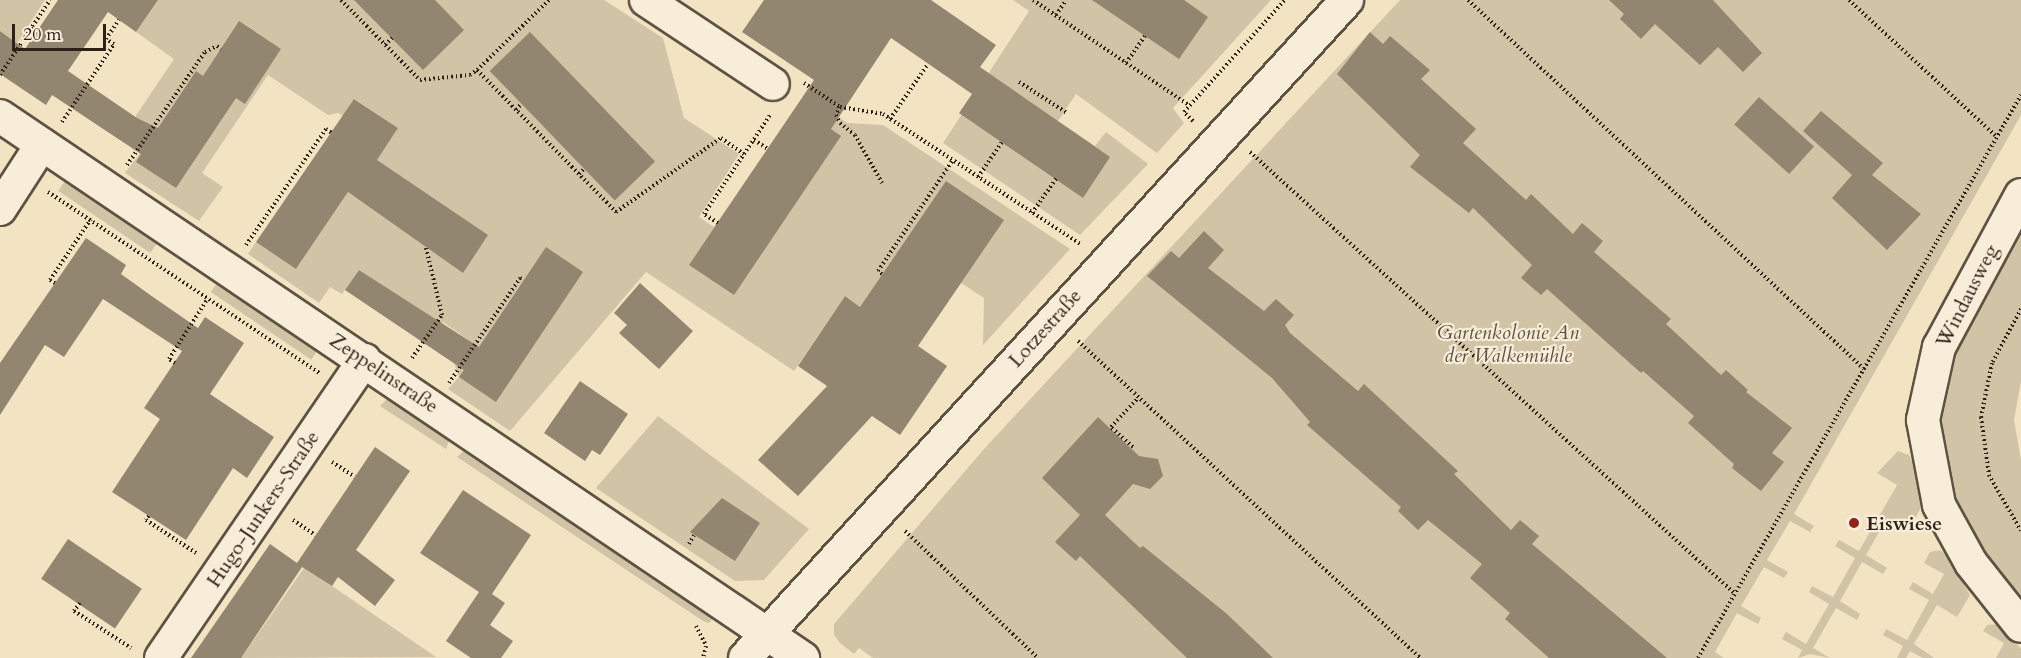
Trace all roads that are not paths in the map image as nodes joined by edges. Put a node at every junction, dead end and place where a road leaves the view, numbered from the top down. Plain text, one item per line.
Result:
1 (646, 0) edge
2 (1347, 0) edge
3 (773, 84) road end
4 (0, 116) edge
5 (44, 145) junction
6 (2021, 195) edge
7 (0, 209) edge
8 (364, 360) junction
9 (2021, 626) edge
10 (766, 633) junction
11 (149, 655) edge
12 (745, 658) edge
13 (803, 658) edge

1 - 3 street
2 - 10 street, Lotzestraße
4 - 5 street, Zeppelinstraße
5 - 7 street
5 - 8 street, Zeppelinstraße
6 - 9 street, Windausweg
8 - 10 street, Zeppelinstraße
8 - 11 street, Hugo-Junkers-Straße
10 - 12 street, Lotzestraße
10 - 13 street

